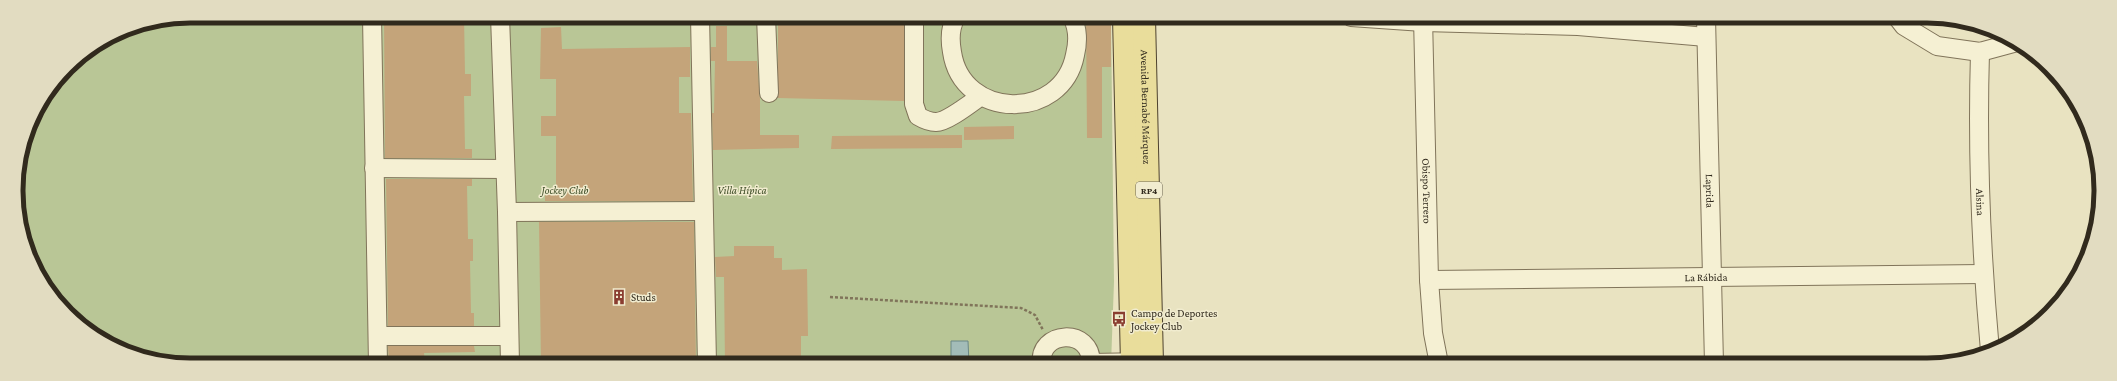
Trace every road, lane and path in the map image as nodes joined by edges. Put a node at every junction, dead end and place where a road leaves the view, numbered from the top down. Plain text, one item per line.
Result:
1 (372, 23) edge
2 (500, 23) edge
3 (700, 23) edge
4 (766, 23) edge
5 (914, 23) edge
6 (954, 23) edge
7 (1073, 23) edge
8 (1124, 23) edge
9 (1144, 23) edge
10 (1423, 23) edge
11 (1587, 23) edge
12 (1706, 23) edge
13 (1902, 23) edge
14 (1706, 37) junction
15 (2009, 44) edge
16 (1980, 52) junction
17 (769, 93) dead end
18 (981, 96) junction
19 (374, 168) junction
20 (505, 169) junction
21 (702, 211) junction
22 (507, 212) junction
23 (1983, 274) junction
24 (1712, 277) junction
25 (1429, 280) junction
26 (830, 297) dead end
27 (378, 336) junction
28 (510, 336) junction
29 (1047, 346) junction
30 (1990, 346) edge
31 (378, 358) edge
32 (510, 358) edge
33 (707, 358) edge
34 (1043, 358) edge
35 (1090, 358) edge
36 (1142, 358) edge
37 (1142, 358) edge
38 (1438, 358) edge
39 (1714, 358) edge

1 - 19 street
2 - 20 street
3 - 21 street
4 - 17 street
5 - 18 street
6 - 18 street
7 - 18 street
8 - 36 main road, Avenida Bernabé Márquez / RP4
9 - 37 main road, Avenida Bernabé Márquez / RP4
10 - 25 street, Obispo Terrero
11 - 14 street
12 - 14 street, Laprida
13 - 16 street
14 - 24 street, Laprida
15 - 16 street
16 - 23 street, Alsina
19 - 20 street
19 - 27 street
20 - 22 street
21 - 22 street
21 - 33 street
22 - 28 street
23 - 24 street, La Rábida
23 - 30 street, Alsina
24 - 25 street, La Rábida
24 - 39 street, Laprida
25 - 38 street, Obispo Terrero
26 - 29 path
27 - 28 street
27 - 31 street
28 - 32 street
29 - 34 street
29 - 35 street

